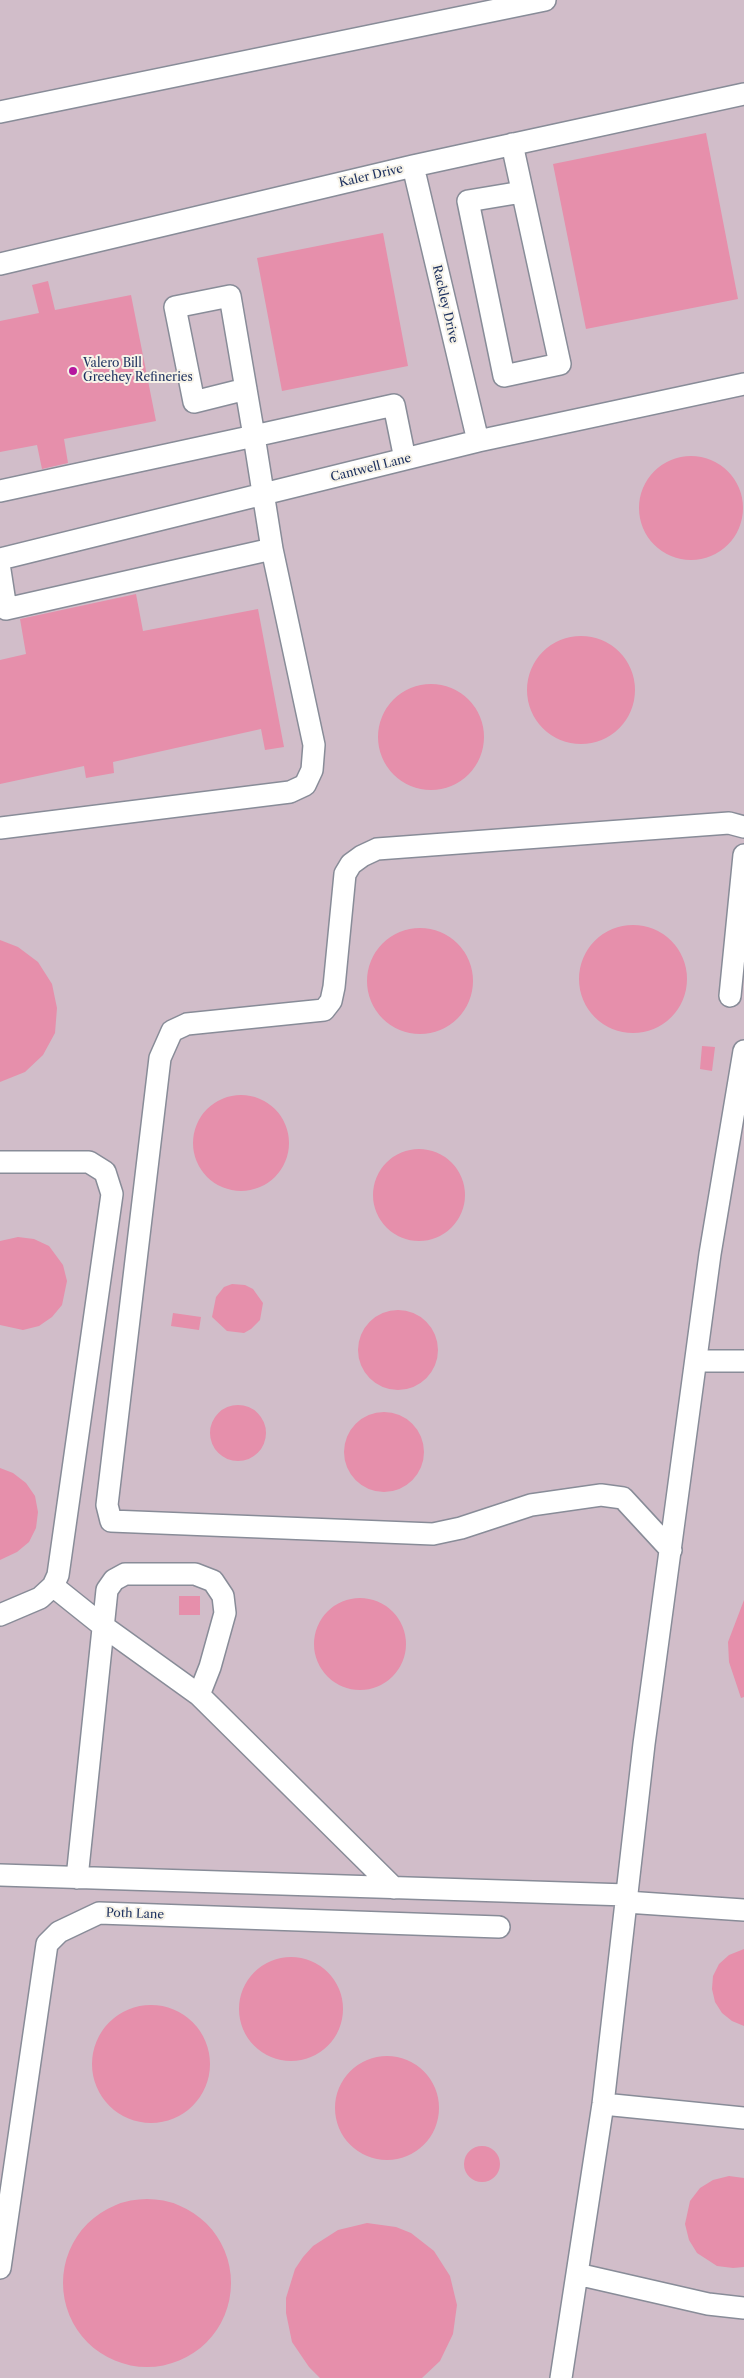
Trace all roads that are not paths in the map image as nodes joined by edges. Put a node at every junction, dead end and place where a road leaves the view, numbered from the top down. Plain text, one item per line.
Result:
1 (545, 0) edge
2 (744, 94) edge
3 (0, 112) edge
4 (512, 144) junction
5 (413, 166) junction
6 (522, 192) junction
7 (0, 264) edge
8 (744, 384) edge
9 (246, 390) junction
10 (254, 436) junction
11 (478, 441) junction
12 (405, 459) junction
13 (0, 491) edge
14 (265, 494) junction
15 (272, 549) junction
16 (0, 559) edge
17 (0, 570) edge
18 (3, 610) edge
19 (744, 827) edge
20 (0, 828) edge
21 (744, 854) edge
22 (730, 996) dead end
23 (744, 1050) edge
24 (0, 1162) edge
25 (696, 1360) junction
26 (744, 1361) edge
27 (671, 1550) junction
28 (53, 1586) junction
29 (0, 1615) edge
30 (103, 1626) junction
31 (199, 1695) junction
32 (0, 1875) edge
33 (77, 1878) junction
34 (394, 1888) junction
35 (627, 1898) junction
36 (744, 1910) edge
37 (499, 1927) dead end
38 (603, 2104) junction
39 (744, 2118) edge
40 (0, 2268) edge
41 (577, 2274) junction
42 (744, 2308) edge
43 (561, 2378) edge

1 - 3 street
2 - 4 street, Kaler Drive
4 - 5 street, Kaler Drive
4 - 6 street
5 - 7 street, Kaler Drive
5 - 11 street, Rackley Drive
6 - 6 street
8 - 11 street, Cantwell Lane
9 - 9 street
9 - 10 street
10 - 12 street
10 - 13 street
10 - 14 street
11 - 12 street, Cantwell Lane
12 - 14 street, Cantwell Lane
14 - 15 street
14 - 16 street, Cantwell Lane
15 - 18 street
15 - 20 street
17 - 18 street
19 - 27 street
21 - 22 street
23 - 25 street
24 - 28 street
25 - 26 street
25 - 27 street
27 - 35 street
28 - 29 street
28 - 30 street
30 - 31 street
30 - 31 street
30 - 33 street
31 - 34 street
32 - 33 street
33 - 34 street
34 - 35 street
35 - 36 street
35 - 38 street
37 - 40 street, Poth Lane
38 - 39 street
38 - 41 street
41 - 42 street
41 - 43 street

